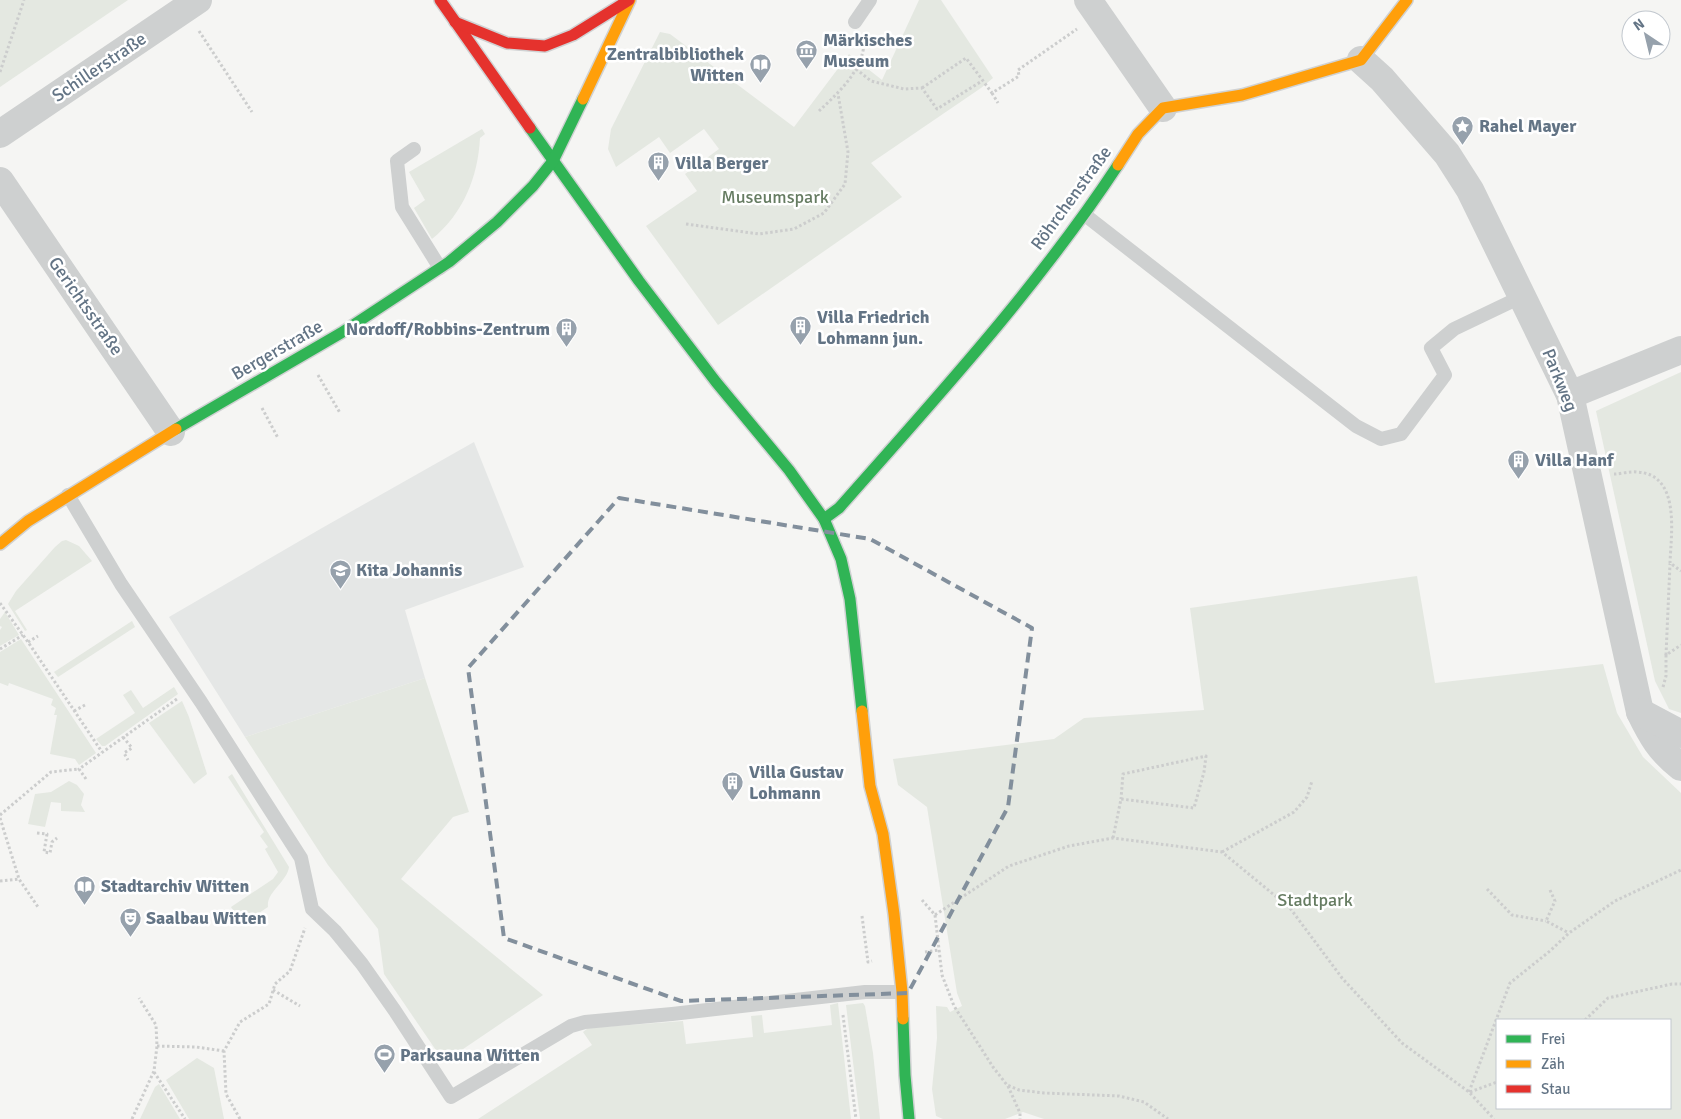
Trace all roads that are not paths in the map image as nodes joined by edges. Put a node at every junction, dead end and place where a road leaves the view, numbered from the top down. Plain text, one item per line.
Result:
1 (440, 0) edge
2 (630, 0) edge
3 (870, 0) edge
4 (1088, 0) edge
5 (1407, 0) edge
6 (192, 5) edge
7 (455, 22) junction
8 (855, 22) road end
9 (1361, 60) junction
10 (1163, 108) junction
11 (0, 134) edge
12 (414, 149) dead end
13 (553, 161) junction
14 (0, 181) edge
15 (1085, 215) junction
16 (440, 268) junction
17 (1523, 296) junction
18 (1681, 350) edge
19 (1570, 395) junction
20 (171, 432) junction
21 (68, 495) junction
22 (824, 519) junction
23 (0, 544) edge
24 (1640, 712) junction
25 (1681, 734) edge
26 (1681, 767) edge
27 (902, 992) junction
28 (910, 1119) edge

1 - 7 main road
2 - 7 main road
2 - 13 main road, Bergerstraße
3 - 8 lane
4 - 10 street
5 - 9 main road
6 - 11 street, Schillerstraße
7 - 13 main road
9 - 10 main road
9 - 17 street, Parkweg
10 - 15 main road, Röhrchenstraße
12 - 16 lane
13 - 16 main road, Bergerstraße
13 - 22 main road
14 - 20 street, Gerichtsstraße
15 - 17 lane
15 - 22 main road, Röhrchenstraße
16 - 20 main road, Bergerstraße
17 - 19 street, Parkweg
18 - 19 street
19 - 24 street, Parkweg
20 - 21 main road, Bergerstraße
21 - 23 main road, Bergerstraße
21 - 27 lane
22 - 27 main road
24 - 25 street
24 - 26 street, Parkweg
27 - 28 main road

